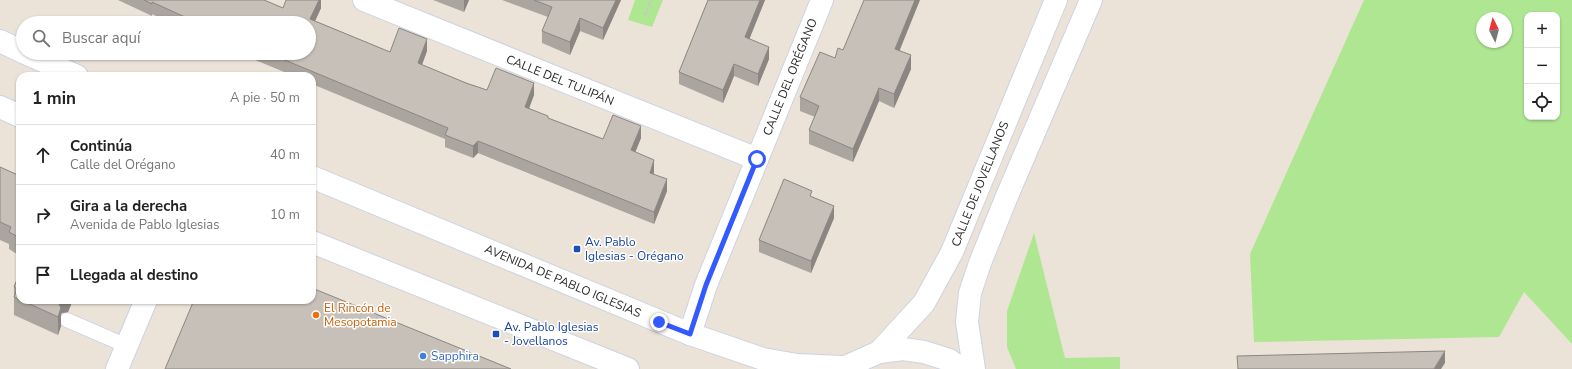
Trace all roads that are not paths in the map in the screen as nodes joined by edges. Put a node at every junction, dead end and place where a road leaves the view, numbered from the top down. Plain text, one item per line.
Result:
1 (364, 0) edge
2 (822, 0) edge
3 (1056, 0) edge
4 (1091, 0) edge
5 (0, 41) edge
6 (16, 48) edge
7 (41, 60) edge
8 (67, 72) edge
9 (0, 107) edge
10 (16, 114) edge
11 (757, 159) junction
12 (316, 179) edge
13 (316, 244) edge
14 (144, 304) edge
15 (67, 320) dead end
16 (690, 334) junction
17 (127, 346) junction
18 (879, 352) junction
19 (842, 368) edge
20 (117, 369) edge
21 (628, 369) edge
22 (962, 369) edge
23 (974, 369) edge

1 - 11 street, CALLE DEL TULIPÁN
2 - 11 street, CALLE DEL ORÉGANO
3 - 18 street, CALLE DE JOVELLANOS
4 - 23 street
5 - 6 street
7 - 8 street
9 - 10 street
11 - 16 street, CALLE DEL ORÉGANO
12 - 16 street, AVENIDA DE PABLO IGLESIAS
13 - 21 street
14 - 17 street
15 - 17 lane
16 - 19 street, AVENIDA DE PABLO IGLESIAS
17 - 20 street
18 - 19 street
18 - 22 street

